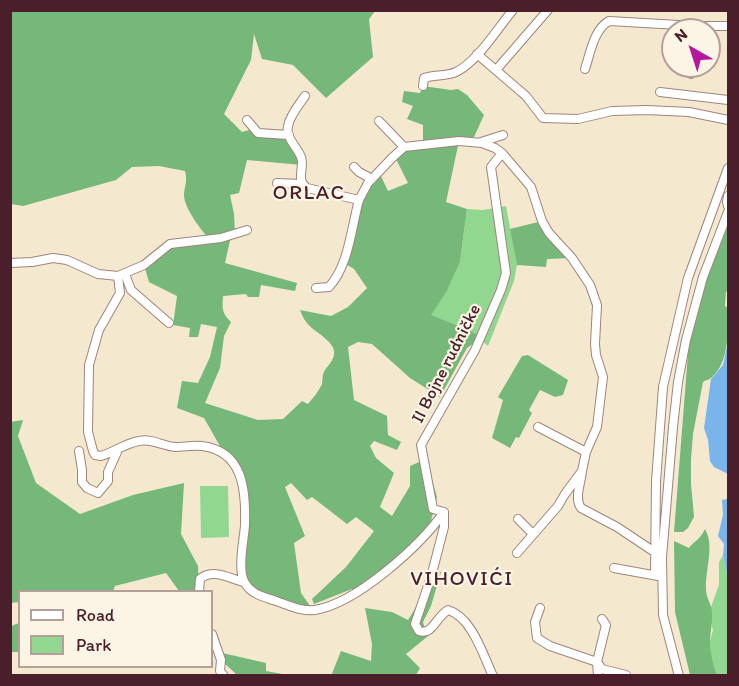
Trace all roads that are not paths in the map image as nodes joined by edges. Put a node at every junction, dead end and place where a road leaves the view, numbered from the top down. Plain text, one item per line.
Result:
1 (513, 10) edge
2 (548, 10) edge
3 (661, 25) edge
4 (477, 54) junction
5 (585, 69) dead end
6 (496, 70) junction
7 (423, 86) dead end
8 (660, 92) dead end
9 (304, 96) dead end
10 (729, 100) edge
11 (247, 120) dead end
12 (729, 120) edge
13 (379, 121) dead end
14 (289, 135) junction
15 (503, 135) dead end
16 (479, 142) junction
17 (404, 147) junction
18 (502, 153) junction
19 (354, 167) dead end
20 (729, 168) edge
21 (372, 179) junction
22 (278, 183) dead end
23 (302, 184) junction
24 (729, 196) edge
25 (359, 201) junction
26 (729, 206) edge
27 (729, 212) edge
28 (247, 230) dead end
29 (699, 250) junction
30 (714, 250) junction
31 (10, 263) edge
32 (122, 275) junction
33 (316, 288) dead end
34 (169, 323) dead end
35 (538, 427) dead end
36 (79, 451) dead end
37 (117, 452) junction
38 (586, 452) junction
39 (582, 471) junction
40 (444, 512) junction
41 (519, 519) dead end
42 (533, 534) junction
43 (654, 552) junction
44 (517, 553) dead end
45 (662, 557) junction
46 (614, 568) dead end
47 (659, 576) junction
48 (243, 582) junction
49 (199, 590) edge
50 (540, 608) dead end
51 (603, 619) dead end
52 (213, 637) edge
53 (597, 663) junction
54 (224, 675) edge
55 (493, 675) edge
56 (598, 675) edge
57 (626, 675) edge
58 (679, 675) edge

1 - 4 street
2 - 6 street
3 - 5 street
4 - 6 street
4 - 7 street
6 - 12 street
8 - 10 street
9 - 14 street
11 - 14 street
13 - 17 street
14 - 23 street
15 - 16 street
16 - 17 street
16 - 18 street
17 - 21 street
18 - 38 street
18 - 40 street, II Bojne rudničke
19 - 21 street
20 - 29 street
21 - 25 street
22 - 23 street
23 - 25 street
24 - 26 street
25 - 33 street
27 - 30 street
28 - 32 street
29 - 30 street
29 - 43 street
30 - 45 street
31 - 32 street
32 - 34 street
32 - 37 street
35 - 38 street
36 - 37 street
37 - 48 street
38 - 39 street
39 - 42 street
39 - 43 street
40 - 48 street
40 - 55 street
41 - 42 street
42 - 44 street
43 - 45 street
43 - 47 street
45 - 47 street
46 - 47 street
47 - 58 street
48 - 49 street
50 - 53 street
51 - 53 street
52 - 54 street
53 - 56 street
53 - 57 street

